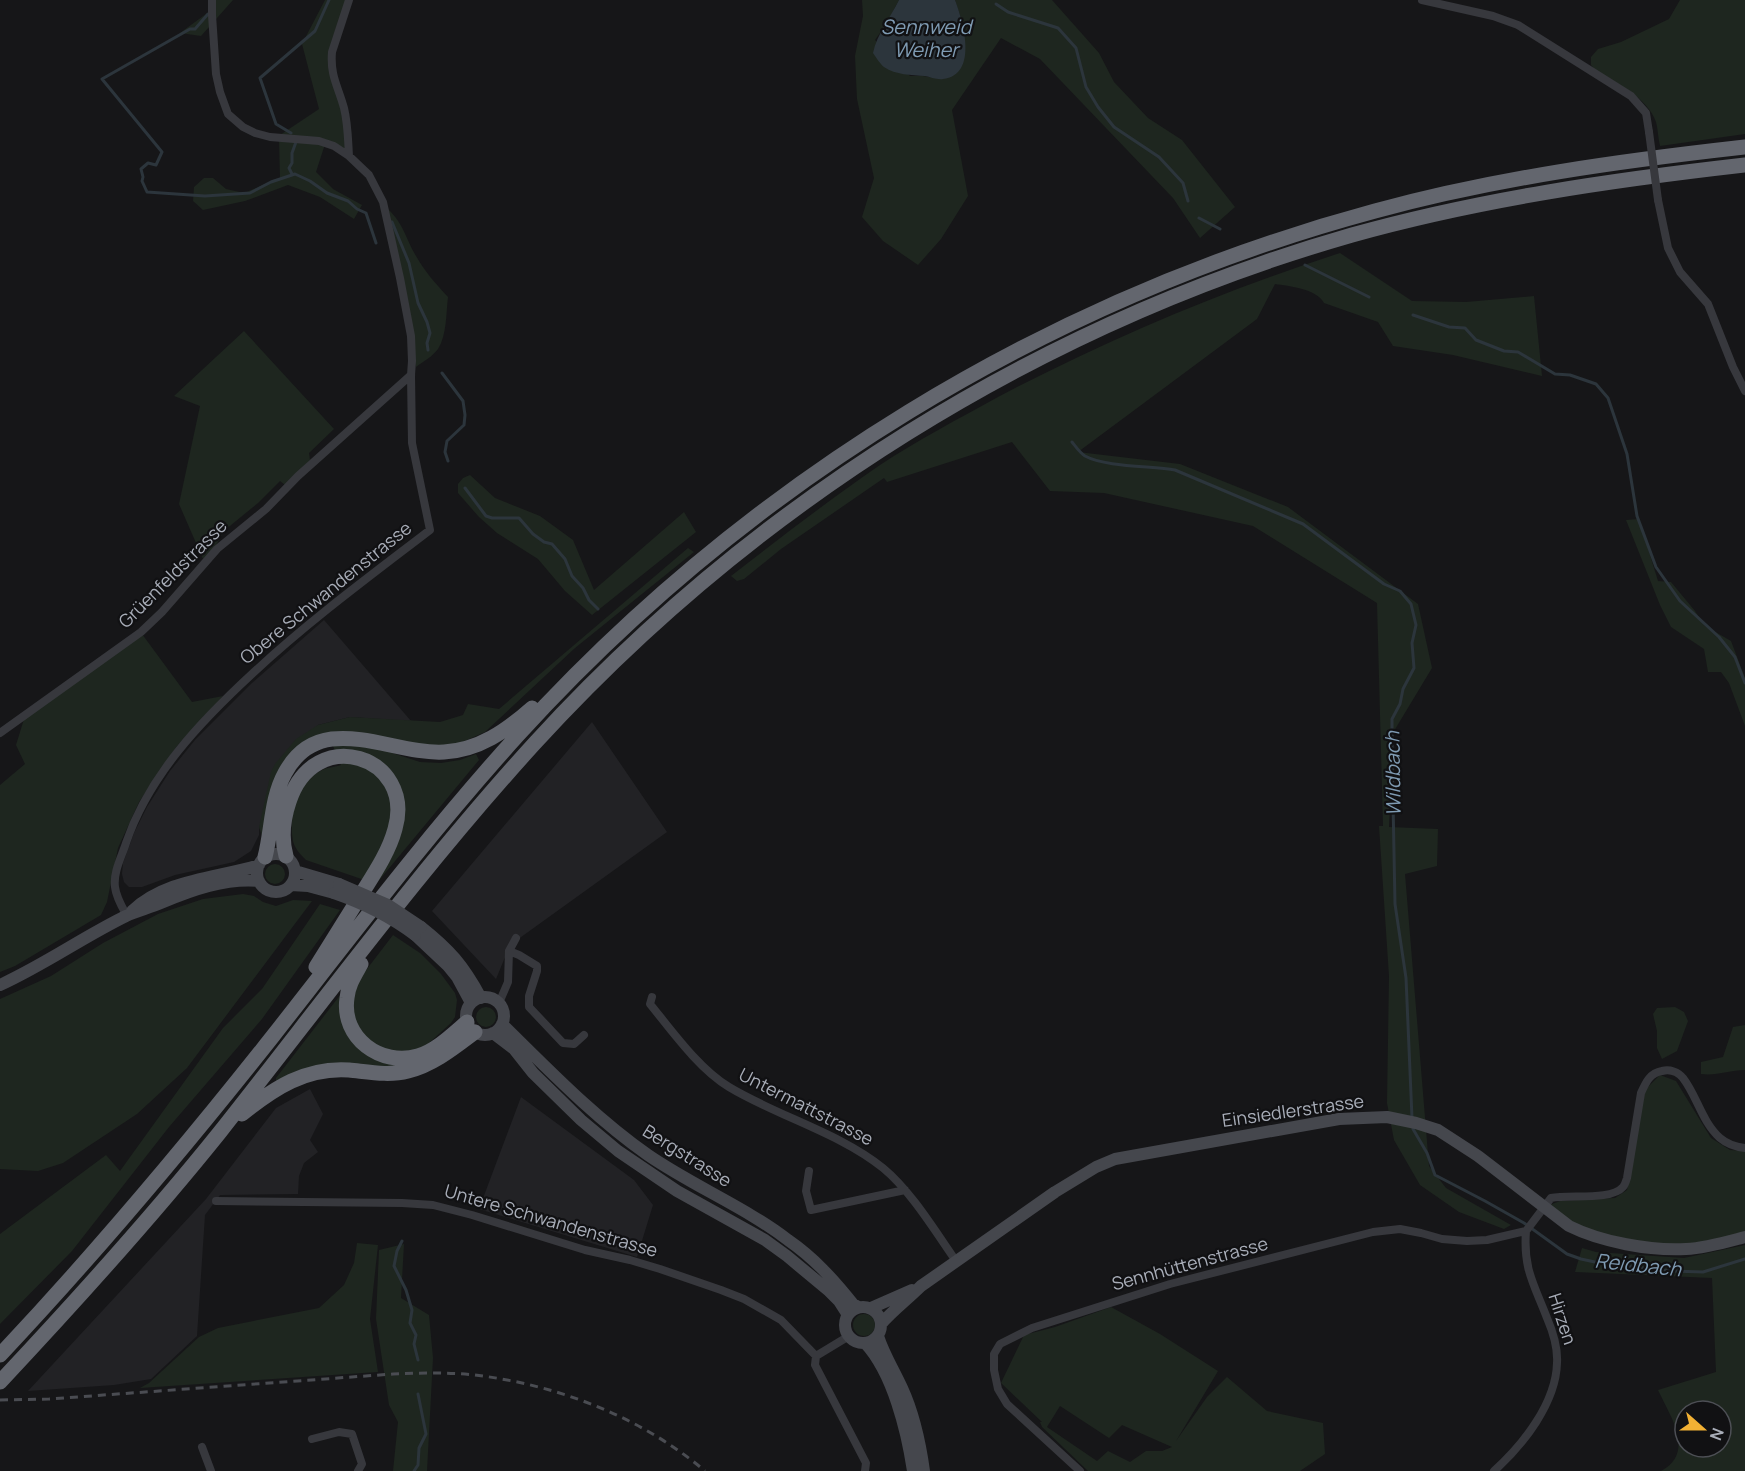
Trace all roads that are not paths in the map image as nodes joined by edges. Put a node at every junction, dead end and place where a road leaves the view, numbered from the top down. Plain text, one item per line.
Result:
1 (212, 0) edge
2 (349, 0) edge
3 (1422, 0) edge
4 (1745, 147) edge
5 (349, 156) junction
6 (1745, 165) edge
7 (411, 375) junction
8 (1745, 391) edge
9 (596, 654) junction
10 (0, 733) edge
11 (286, 856) junction
12 (262, 861) junction
13 (295, 871) junction
14 (259, 881) junction
15 (291, 885) junction
16 (336, 888) junction
17 (127, 916) junction
18 (378, 931) junction
19 (516, 938) dead end
20 (509, 951) junction
21 (0, 985) edge
22 (652, 997) dead end
23 (476, 1000) junction
24 (499, 1003) junction
25 (471, 1027) junction
26 (498, 1029) junction
27 (275, 1033) junction
28 (584, 1035) dead end
29 (215, 1138) junction
30 (1745, 1148) edge
31 (809, 1171) dead end
32 (905, 1190) junction
33 (216, 1202) dead end
34 (1543, 1208) junction
35 (1526, 1231) junction
36 (1745, 1238) edge
37 (956, 1261) junction
38 (921, 1287) junction
39 (871, 1308) junction
40 (853, 1311) junction
41 (880, 1330) junction
42 (849, 1336) junction
43 (864, 1343) junction
44 (0, 1355) edge
45 (816, 1356) junction
46 (0, 1382) edge
47 (312, 1439) dead end
48 (202, 1447) dead end
49 (211, 1471) edge
50 (358, 1471) edge
51 (865, 1471) edge
52 (913, 1471) edge
53 (924, 1471) edge
54 (1080, 1471) edge
55 (1494, 1471) edge

1 - 5 street, Obere Schwandenstrasse
2 - 5 street
3 - 8 street, bridge
4 - 9 highway
5 - 7 street, Obere Schwandenstrasse
6 - 18 highway
7 - 10 street, Grüenfeldstrasse
7 - 17 street, Obere Schwandenstrasse
9 - 12 highway
9 - 27 highway
11 - 12 main road
11 - 13 main road
11 - 27 highway
12 - 14 main road
12 - 17 main road
13 - 15 main road
13 - 16 main road
14 - 15 main road
14 - 17 main road
15 - 16 main road
16 - 23 main road, bridge
17 - 21 main road
18 - 25 highway
18 - 29 highway
19 - 20 street
20 - 24 street
20 - 28 street
22 - 32 street, Untermattstrasse
23 - 24 main road
23 - 25 main road
24 - 26 main road
25 - 26 main road
25 - 29 highway
26 - 40 main road, Bergstrasse
27 - 44 highway
29 - 46 highway
30 - 34 street
31 - 32 street
32 - 37 street, Untermattstrasse
33 - 45 street, Untere Schwandenstrasse
34 - 35 street
34 - 36 main road, Einsiedlerstrasse
34 - 37 main road, Einsiedlerstrasse
35 - 54 street, Sennhüttenstrasse
35 - 55 street, Hirzen
37 - 38 main road, Einsiedlerstrasse
38 - 39 main road, Einsiedlerstrasse
38 - 41 main road, Einsiedlerstrasse
39 - 40 main road
39 - 41 main road
40 - 42 main road
41 - 43 main road
41 - 53 main road
42 - 43 main road
42 - 45 street
43 - 52 main road
45 - 51 street, Untere Schwandenstrasse
47 - 50 street
48 - 49 street

